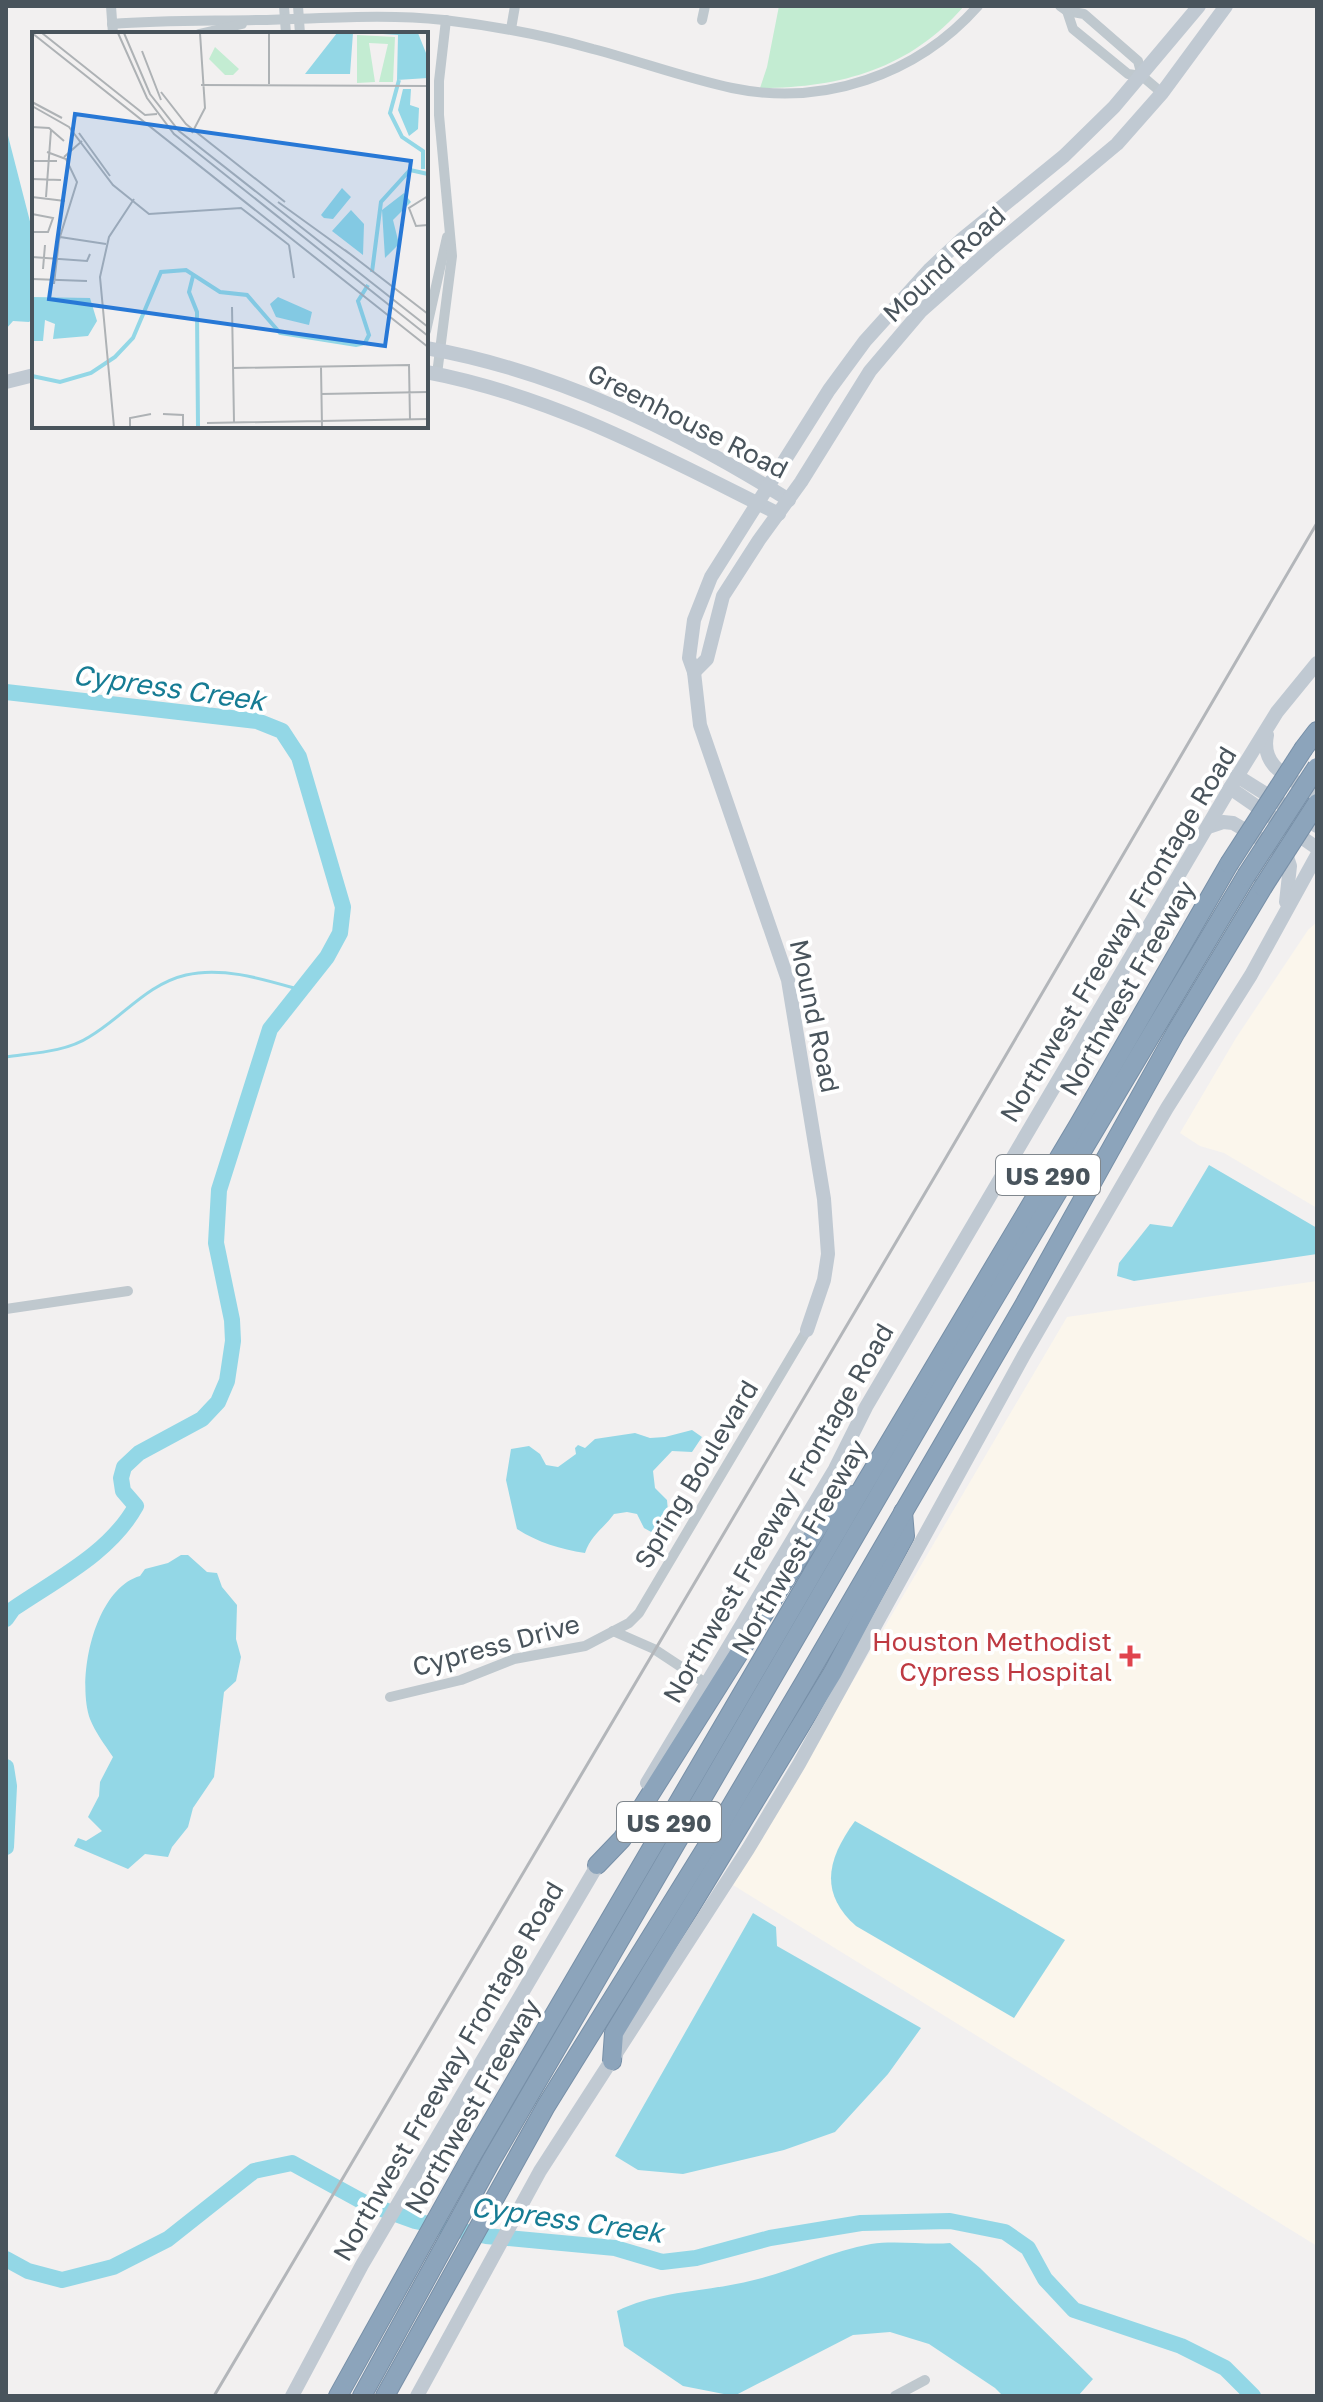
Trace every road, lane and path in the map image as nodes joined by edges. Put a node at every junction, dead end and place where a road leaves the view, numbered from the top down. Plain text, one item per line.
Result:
1 (111, 6) edge
2 (284, 6) edge
3 (298, 6) edge
4 (515, 6) edge
5 (705, 6) edge
6 (978, 6) edge
7 (1199, 6) edge
8 (1226, 6) edge
9 (1063, 8) edge
10 (299, 18) junction
11 (284, 19) junction
12 (256, 20) junction
13 (446, 20) junction
14 (702, 20) dead end
15 (113, 29) edge
16 (511, 29) junction
17 (207, 32) edge
18 (286, 32) edge
19 (300, 32) edge
20 (1142, 76) junction
21 (1162, 93) junction
22 (449, 231) junction
23 (428, 322) edge
24 (433, 350) edge
25 (432, 373) edge
26 (32, 376) edge
27 (6, 382) edge
28 (768, 487) junction
29 (789, 500) junction
30 (757, 503) junction
31 (779, 514) junction
32 (1317, 663) edge
33 (694, 672) junction
34 (1268, 726) junction
35 (1317, 731) edge
36 (1317, 767) edge
37 (1234, 782) junction
38 (1317, 795) edge
39 (1317, 803) edge
40 (1317, 826) edge
41 (1208, 827) junction
42 (1317, 848) edge
43 (1317, 855) edge
44 (1285, 910) junction
45 (128, 1291) dead end
46 (6, 1309) edge
47 (807, 1330) joint
48 (864, 1485) junction
49 (903, 1512) junction
50 (613, 1631) junction
51 (707, 1684) junction
52 (390, 1697) dead end
53 (597, 1865) junction
54 (612, 2061) junction
55 (925, 2380) dead end
56 (292, 2396) edge
57 (338, 2396) edge
58 (362, 2396) edge
59 (385, 2396) edge
60 (417, 2396) edge
61 (896, 2396) edge

1 - 15 street
2 - 11 street
3 - 10 street
4 - 16 street
5 - 14 street
6 - 16 street
7 - 20 main road, Mound Road
8 - 21 main road, Mound Road
9 - 20 street
9 - 20 street
10 - 11 street
10 - 13 street
10 - 19 street
11 - 12 street
11 - 18 street
12 - 15 street
12 - 17 street
13 - 16 street
13 - 22 street
20 - 21 street
20 - 28 main road, Mound Road
21 - 29 main road, Mound Road
22 - 23 street
22 - 24 street
24 - 25 street
24 - 28 main road, Greenhouse Road
25 - 30 main road, Greenhouse Road
26 - 27 main road
28 - 29 main road, Greenhouse Road
28 - 30 main road, Mound Road
29 - 31 main road, Mound Road
30 - 31 main road, Greenhouse Road
30 - 33 main road, Mound Road
31 - 33 main road, Mound Road
32 - 34 main road, Northwest Freeway Frontage Road
33 - 47 main road, Mound Road
34 - 37 main road, Northwest Freeway Frontage Road
34 - 38 main road
35 - 48 highway, Northwest Freeway / US 290, bridge
36 - 58 highway, bridge
37 - 40 main road
37 - 41 main road, Northwest Freeway Frontage Road
37 - 42 main road
39 - 49 highway, US 290, bridge
41 - 44 main road
41 - 51 main road, Northwest Freeway Frontage Road
43 - 44 main road
44 - 54 main road
45 - 46 street
47 - 50 street, Spring Boulevard
48 - 53 highway
48 - 57 highway, Northwest Freeway / US 290
49 - 54 highway
49 - 59 highway, US 290
50 - 51 street
50 - 52 street, Cypress Drive
51 - 53 main road, Northwest Freeway Frontage Road
53 - 56 main road, Northwest Freeway Frontage Road
54 - 60 main road
55 - 61 street

